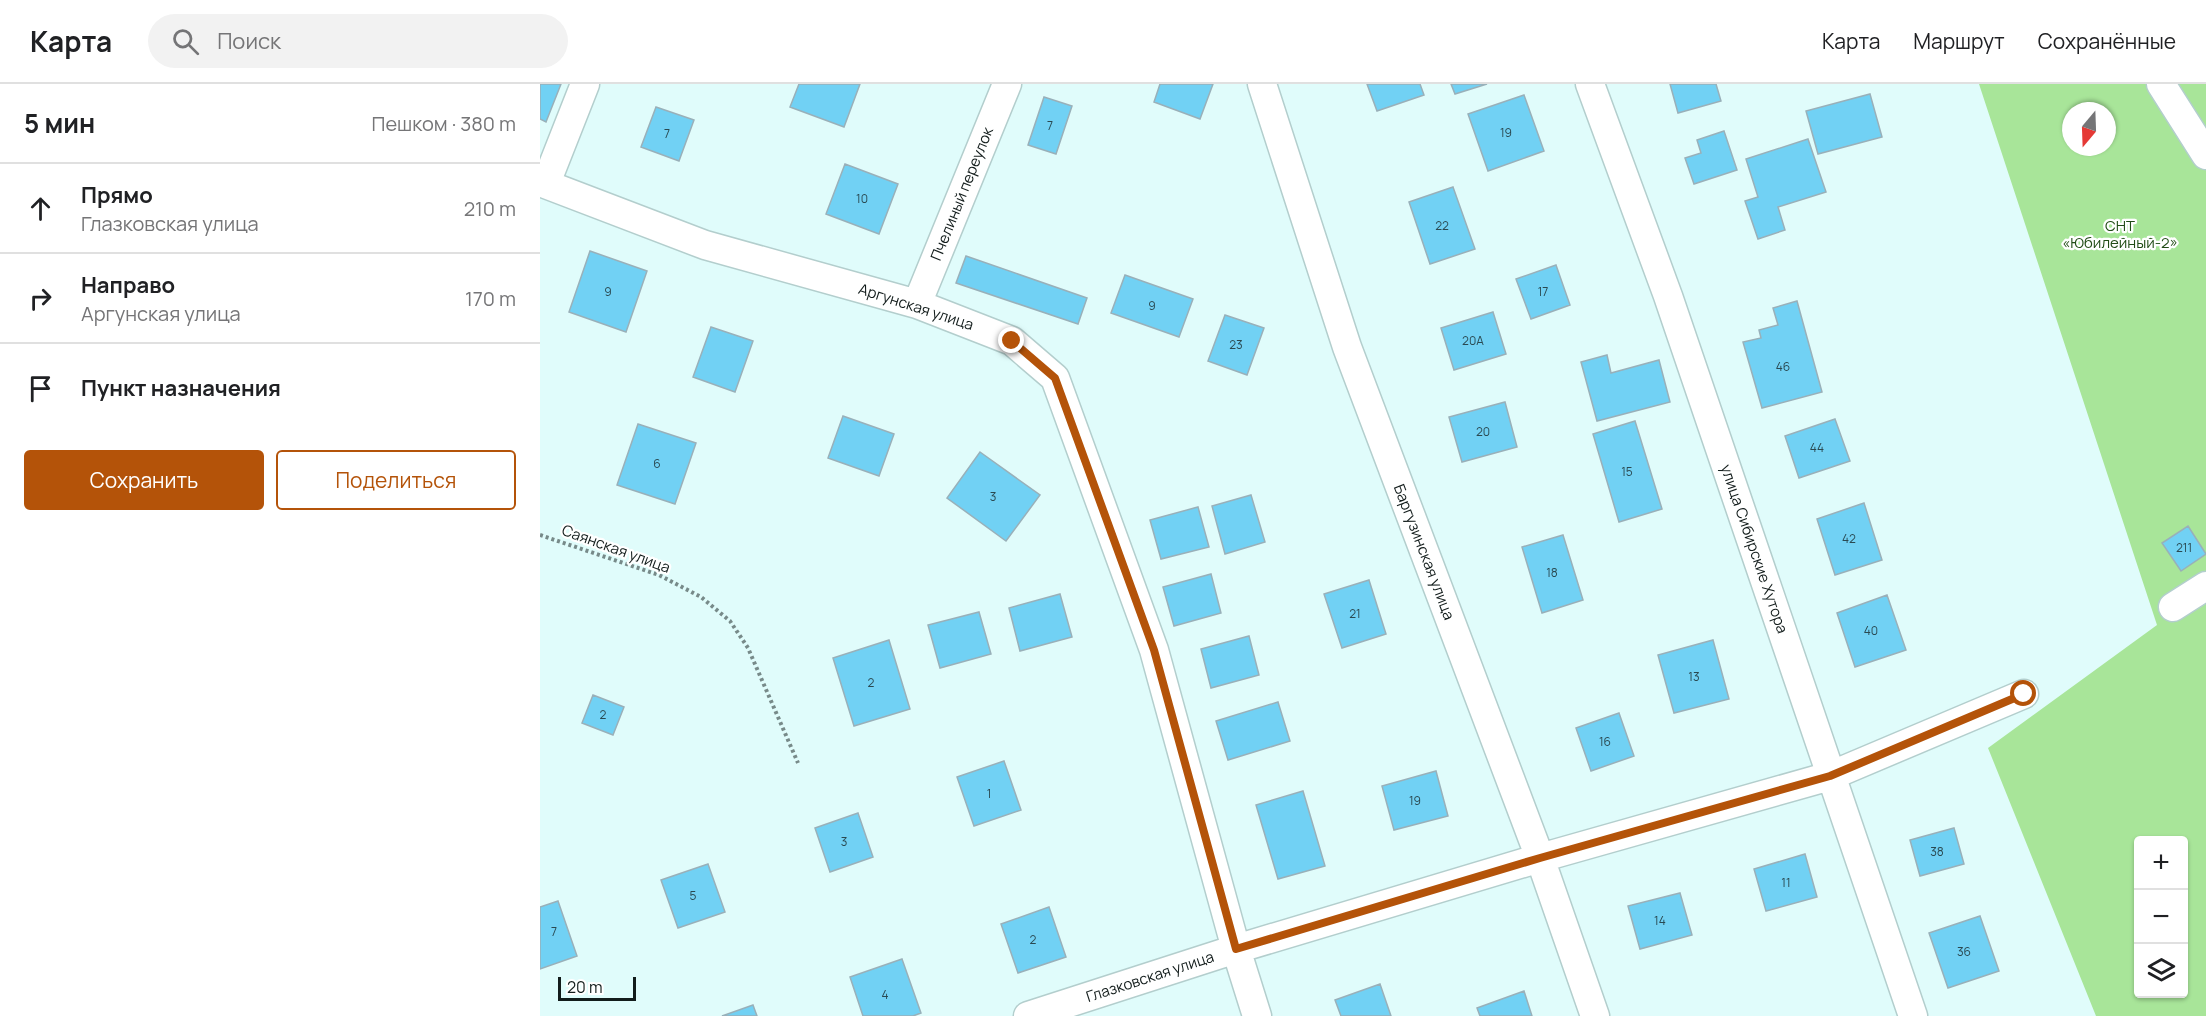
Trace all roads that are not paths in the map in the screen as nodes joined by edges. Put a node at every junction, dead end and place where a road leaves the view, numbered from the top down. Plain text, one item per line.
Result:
1 (585, 84) edge
2 (1007, 84) edge
3 (1262, 84) edge
4 (1590, 84) edge
5 (2164, 85) edge
6 (2206, 155) edge
7 (543, 182) edge
8 (917, 304) junction
9 (2206, 586) edge
10 (2173, 607) dead end
11 (2024, 694) dead end
12 (1830, 776) junction
13 (1540, 858) junction
14 (1236, 949) junction
15 (1028, 1016) edge
16 (1257, 1016) edge
17 (1595, 1016) edge
18 (1913, 1016) edge

1 - 7 street
2 - 8 street, Пчелиный переулок
3 - 13 street, Баргузинская улица
4 - 12 street, улица Сибирские Хутора
5 - 6 street
7 - 8 street, Аргунская улица
8 - 14 street, Аргунская улица
9 - 10 street
11 - 12 street, Глазковская улица
12 - 13 street, Глазковская улица
12 - 18 street, улица Сибирские Хутора
13 - 14 street, Глазковская улица
13 - 17 street, Баргузинская улица
14 - 15 street, Глазковская улица
14 - 16 street, Аргунская улица

